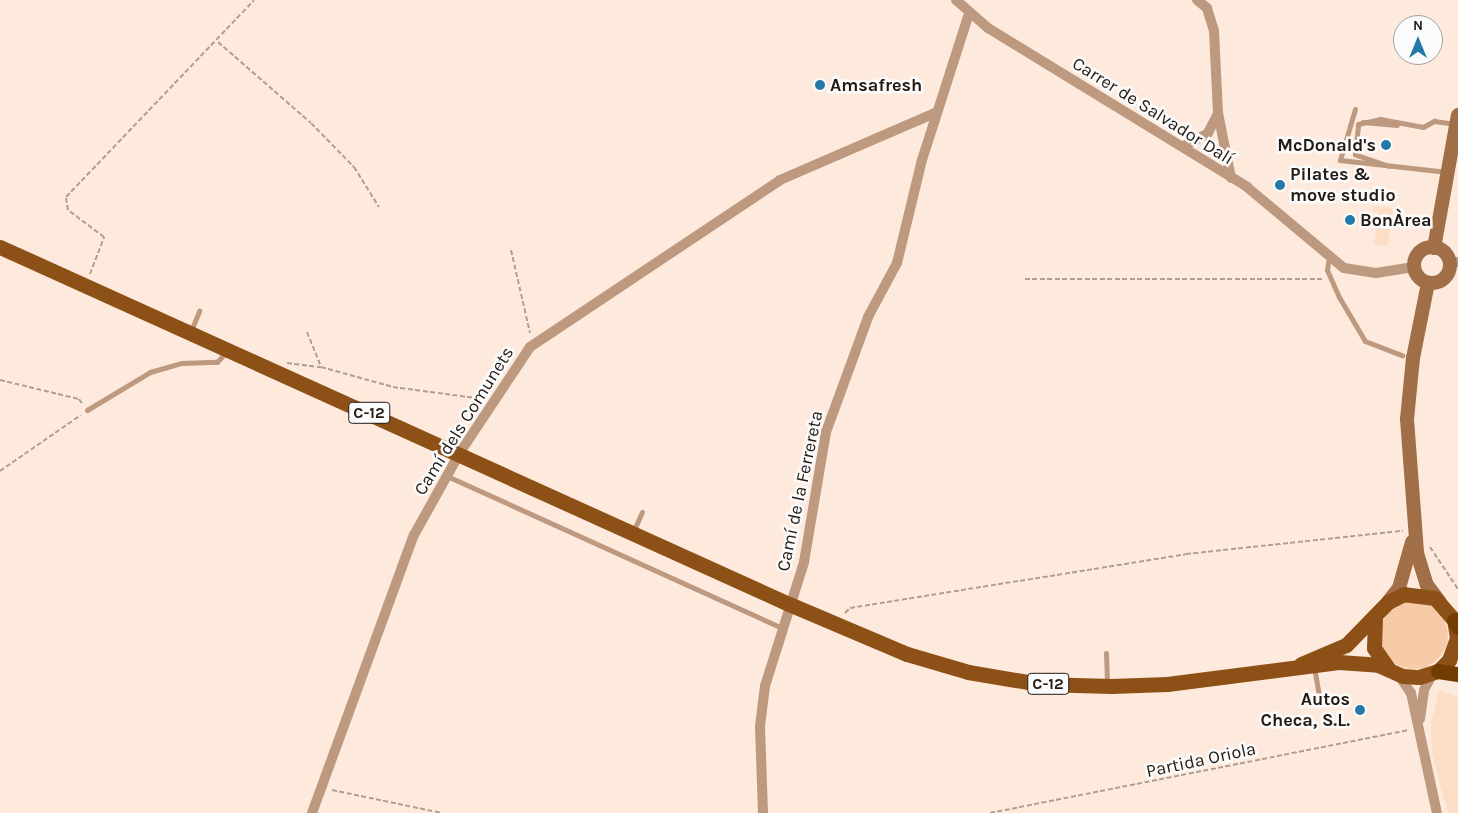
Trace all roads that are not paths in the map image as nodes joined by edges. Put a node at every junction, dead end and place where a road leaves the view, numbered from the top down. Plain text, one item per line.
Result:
1 (956, 0) edge
2 (1197, 0) edge
3 (1206, 4) edge
4 (969, 14) junction
5 (1355, 109) dead end
6 (937, 112) junction
7 (1218, 113) junction
8 (1457, 119) edge
9 (1184, 146) junction
10 (1389, 166) junction
11 (1448, 172) junction
12 (1231, 179) junction
13 (0, 247) edge
14 (1434, 248) junction
15 (1329, 256) junction
16 (1455, 263) edge
17 (1414, 268) junction
18 (1428, 283) junction
19 (199, 311) dead end
20 (190, 333) junction
21 (228, 350) junction
22 (1402, 355) dead end
23 (87, 410) road end
24 (459, 454) junction
25 (447, 476) junction
26 (642, 512) dead end
27 (1413, 526) junction
28 (633, 533) junction
29 (1388, 602) junction
30 (1440, 602) junction
31 (789, 604) junction
32 (1376, 618) junction
33 (1456, 624) edge
34 (782, 628) junction
35 (1106, 653) dead end
36 (1307, 664) junction
37 (1393, 671) junction
38 (1435, 672) junction
39 (1458, 674) edge
40 (1107, 686) junction
41 (1320, 702) dead end
42 (1420, 743) junction
43 (312, 813) edge
44 (763, 813) edge
45 (1438, 813) edge

1 - 4 street, Carrer de Salvador Dalí
2 - 3 street
3 - 7 street
4 - 6 street, Camí de la Ferrereta
4 - 9 street, Carrer de Salvador Dalí
5 - 10 lane
6 - 24 street, Camí dels Comunets
6 - 31 street, Camí de la Ferrereta
7 - 9 street
7 - 12 street
8 - 10 lane
8 - 11 street
9 - 12 street, Carrer de Salvador Dalí
10 - 11 lane
11 - 14 street
12 - 15 street, Carrer de Salvador Dalí
13 - 20 main road, C-12
14 - 16 street
14 - 17 street
15 - 17 street, Carrer de Salvador Dalí
15 - 22 lane
16 - 18 street
17 - 18 street
18 - 27 street
19 - 20 lane
20 - 21 main road, C-12
21 - 23 lane
21 - 24 main road, C-12
24 - 25 street, Camí dels Comunets
24 - 28 main road, C-12
25 - 34 lane
25 - 43 street, Camí dels Comunets
26 - 28 lane
27 - 29 street
27 - 30 street
28 - 31 main road, C-12
29 - 30 main road
29 - 32 main road, C-12
30 - 33 main road
31 - 34 street, Camí de la Ferrereta
31 - 40 main road, C-12
32 - 36 main road, C-12
32 - 37 main road
33 - 38 main road
34 - 44 street, Camí de la Ferrereta
35 - 40 lane
36 - 37 main road, C-12
36 - 40 main road, C-12
36 - 41 lane
37 - 38 main road, C-12
37 - 42 street
38 - 39 highway
38 - 42 street
42 - 45 street

